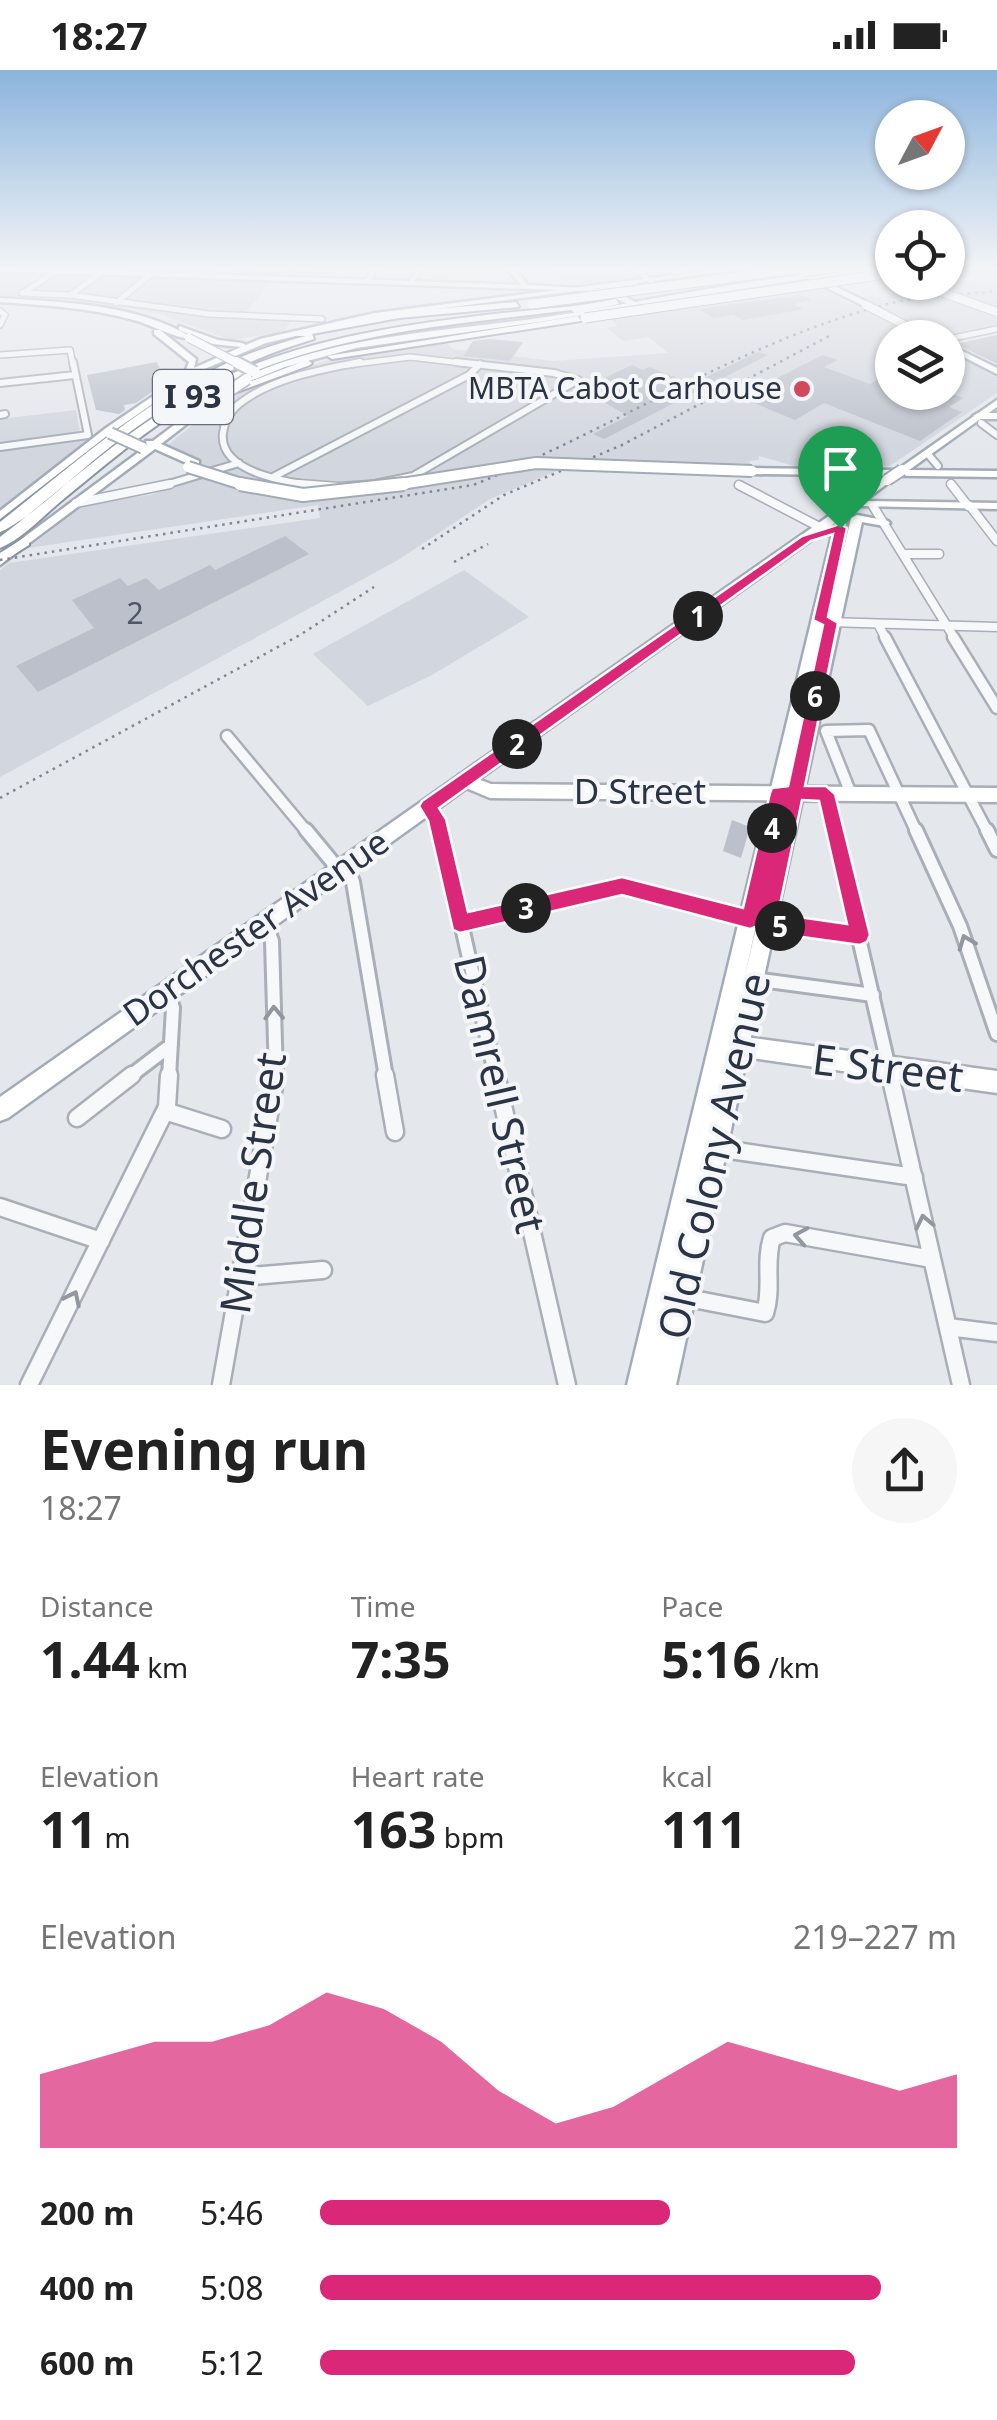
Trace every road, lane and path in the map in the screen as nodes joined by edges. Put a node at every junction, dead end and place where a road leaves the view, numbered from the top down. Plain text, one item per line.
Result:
1 (145, 328) edge
2 (158, 328) edge
3 (163, 328) edge
4 (177, 328) edge
5 (316, 328) edge
6 (333, 328) edge
7 (357, 328) edge
8 (384, 328) edge
9 (453, 328) edge
10 (473, 328) edge
11 (481, 328) edge
12 (997, 330) edge
13 (965, 338) edge
14 (186, 339) junction
15 (250, 345) junction
16 (965, 352) edge
17 (0, 355) edge
18 (288, 359) junction
19 (480, 364) junction
20 (997, 371) edge
21 (75, 375) junction
22 (252, 375) junction
23 (0, 384) edge
24 (166, 391) junction
25 (997, 403) edge
26 (143, 415) junction
27 (990, 418) edge
28 (111, 431) junction
29 (997, 435) edge
30 (148, 446) junction
31 (0, 447) edge
32 (927, 453) junction
33 (106, 460) junction
34 (237, 461) junction
35 (938, 466) dead end
36 (997, 474) edge
37 (273, 477) junction
38 (102, 484) junction
39 (950, 484) dead end
40 (738, 485) dead end
41 (115, 496) junction
42 (76, 503) junction
43 (969, 506) junction
44 (997, 506) edge
45 (863, 507) junction
46 (0, 516) edge
47 (884, 523) junction
48 (0, 528) edge
49 (830, 529) junction
50 (997, 540) edge
51 (24, 542) joint
52 (0, 544) edge
53 (903, 554) junction
54 (938, 554) dead end
55 (0, 560) edge
56 (825, 621) junction
57 (878, 624) junction
58 (946, 624) junction
59 (997, 626) edge
60 (997, 706) edge
61 (228, 736) dead end
62 (465, 780) junction
63 (787, 793) junction
64 (826, 794) junction
65 (851, 794) junction
66 (900, 794) junction
67 (968, 794) junction
68 (997, 795) edge
69 (428, 806) junction
70 (997, 850) edge
71 (342, 867) junction
72 (758, 921) junction
73 (265, 922) junction
74 (460, 924) junction
75 (860, 935) junction
76 (754, 978) junction
77 (168, 991) junction
78 (873, 995) junction
79 (997, 1034) edge
80 (171, 1045) junction
81 (730, 1045) junction
82 (890, 1069) junction
83 (997, 1082) edge
84 (0, 1110) edge
85 (165, 1111) junction
86 (77, 1118) dead end
87 (222, 1128) dead end
88 (395, 1132) dead end
89 (715, 1148) junction
90 (914, 1176) junction
91 (0, 1207) edge
92 (101, 1241) junction
93 (932, 1260) junction
94 (323, 1270) dead end
95 (241, 1278) junction
96 (682, 1297) junction
97 (948, 1328) junction
98 (997, 1333) edge
99 (29, 1385) edge
100 (220, 1385) edge
101 (568, 1385) edge
102 (640, 1385) edge
103 (663, 1385) edge
104 (961, 1385) edge

1 - 24 main road
2 - 14 main road
3 - 14 main road
4 - 15 main road
5 - 15 main road
6 - 15 highway
7 - 26 highway, I 93
8 - 26 highway
9 - 18 highway
10 - 18 main road
11 - 33 highway
12 - 13 street
14 - 22 main road, bridge
15 - 24 main road
16 - 20 main road
17 - 21 street
18 - 22 main road
18 - 33 highway, I 93
19 - 34 street
19 - 37 street
19 - 37 street
21 - 23 street
21 - 31 street
22 - 30 main road, bridge
24 - 28 main road
25 - 27 main road, Dorchester Avenue
26 - 48 highway, I 93
27 - 29 street
27 - 32 main road, Dorchester Avenue
28 - 30 main road, bridge
28 - 46 main road
30 - 36 main road, bridge
30 - 38 main road
32 - 35 street
32 - 45 main road, Dorchester Avenue, bridge
33 - 52 highway, I 93
34 - 37 street
34 - 41 street
38 - 41 street
38 - 42 main road
39 - 43 street
40 - 49 street
41 - 42 street
42 - 51 main road
43 - 44 main road
43 - 45 main road
43 - 50 street
45 - 47 main road
45 - 47 street
45 - 49 main road, Dorchester Avenue
45 - 49 main road, Old Colony Avenue
45 - 56 main road, Old Colony Avenue
47 - 53 street
49 - 56 main road, Old Colony Avenue
49 - 62 main road, Dorchester Avenue
51 - 55 highway
53 - 54 street
53 - 58 street
56 - 57 street
56 - 63 main road, Old Colony Avenue
57 - 58 street
57 - 67 street
58 - 59 street
58 - 60 street
61 - 71 street
62 - 63 main road, D Street
62 - 69 main road, Dorchester Avenue
63 - 64 main road, D Street
63 - 72 main road, Old Colony Avenue
64 - 65 main road, D Street
64 - 75 street
65 - 66 main road, D Street
65 - 66 street
66 - 67 main road, D Street
79 -> 66 street
67 - 68 main road, D Street
67 - 70 street
69 - 71 main road, Dorchester Avenue
69 - 74 street, Damrell Street
71 - 73 main road, Dorchester Avenue
71 - 88 street
72 - 74 street
72 - 75 street
72 - 76 main road, Old Colony Avenue
72 - 81 main road, Old Colony Avenue
73 - 77 main road, Dorchester Avenue
95 -> 73 street, Middle Street
74 - 101 street, Damrell Street
75 - 78 street
76 - 78 street
76 - 81 main road, Old Colony Avenue
77 - 80 street
77 - 84 main road, Dorchester Avenue
78 - 82 street
80 - 85 street
80 - 86 street
81 - 82 main road, E Street
81 - 89 main road, Old Colony Avenue
81 - 102 main road, Old Colony Avenue
82 - 83 main road, E Street
82 - 90 street
85 - 87 street
85 - 92 street
89 - 90 street
89 - 96 main road, Old Colony Avenue
93 -> 90 street
91 - 92 street
99 -> 92 street
93 -> 96 street
93 - 97 street
94 - 95 street
95 - 100 street, Middle Street
96 - 103 main road, Old Colony Avenue
97 - 98 street
97 - 104 street

